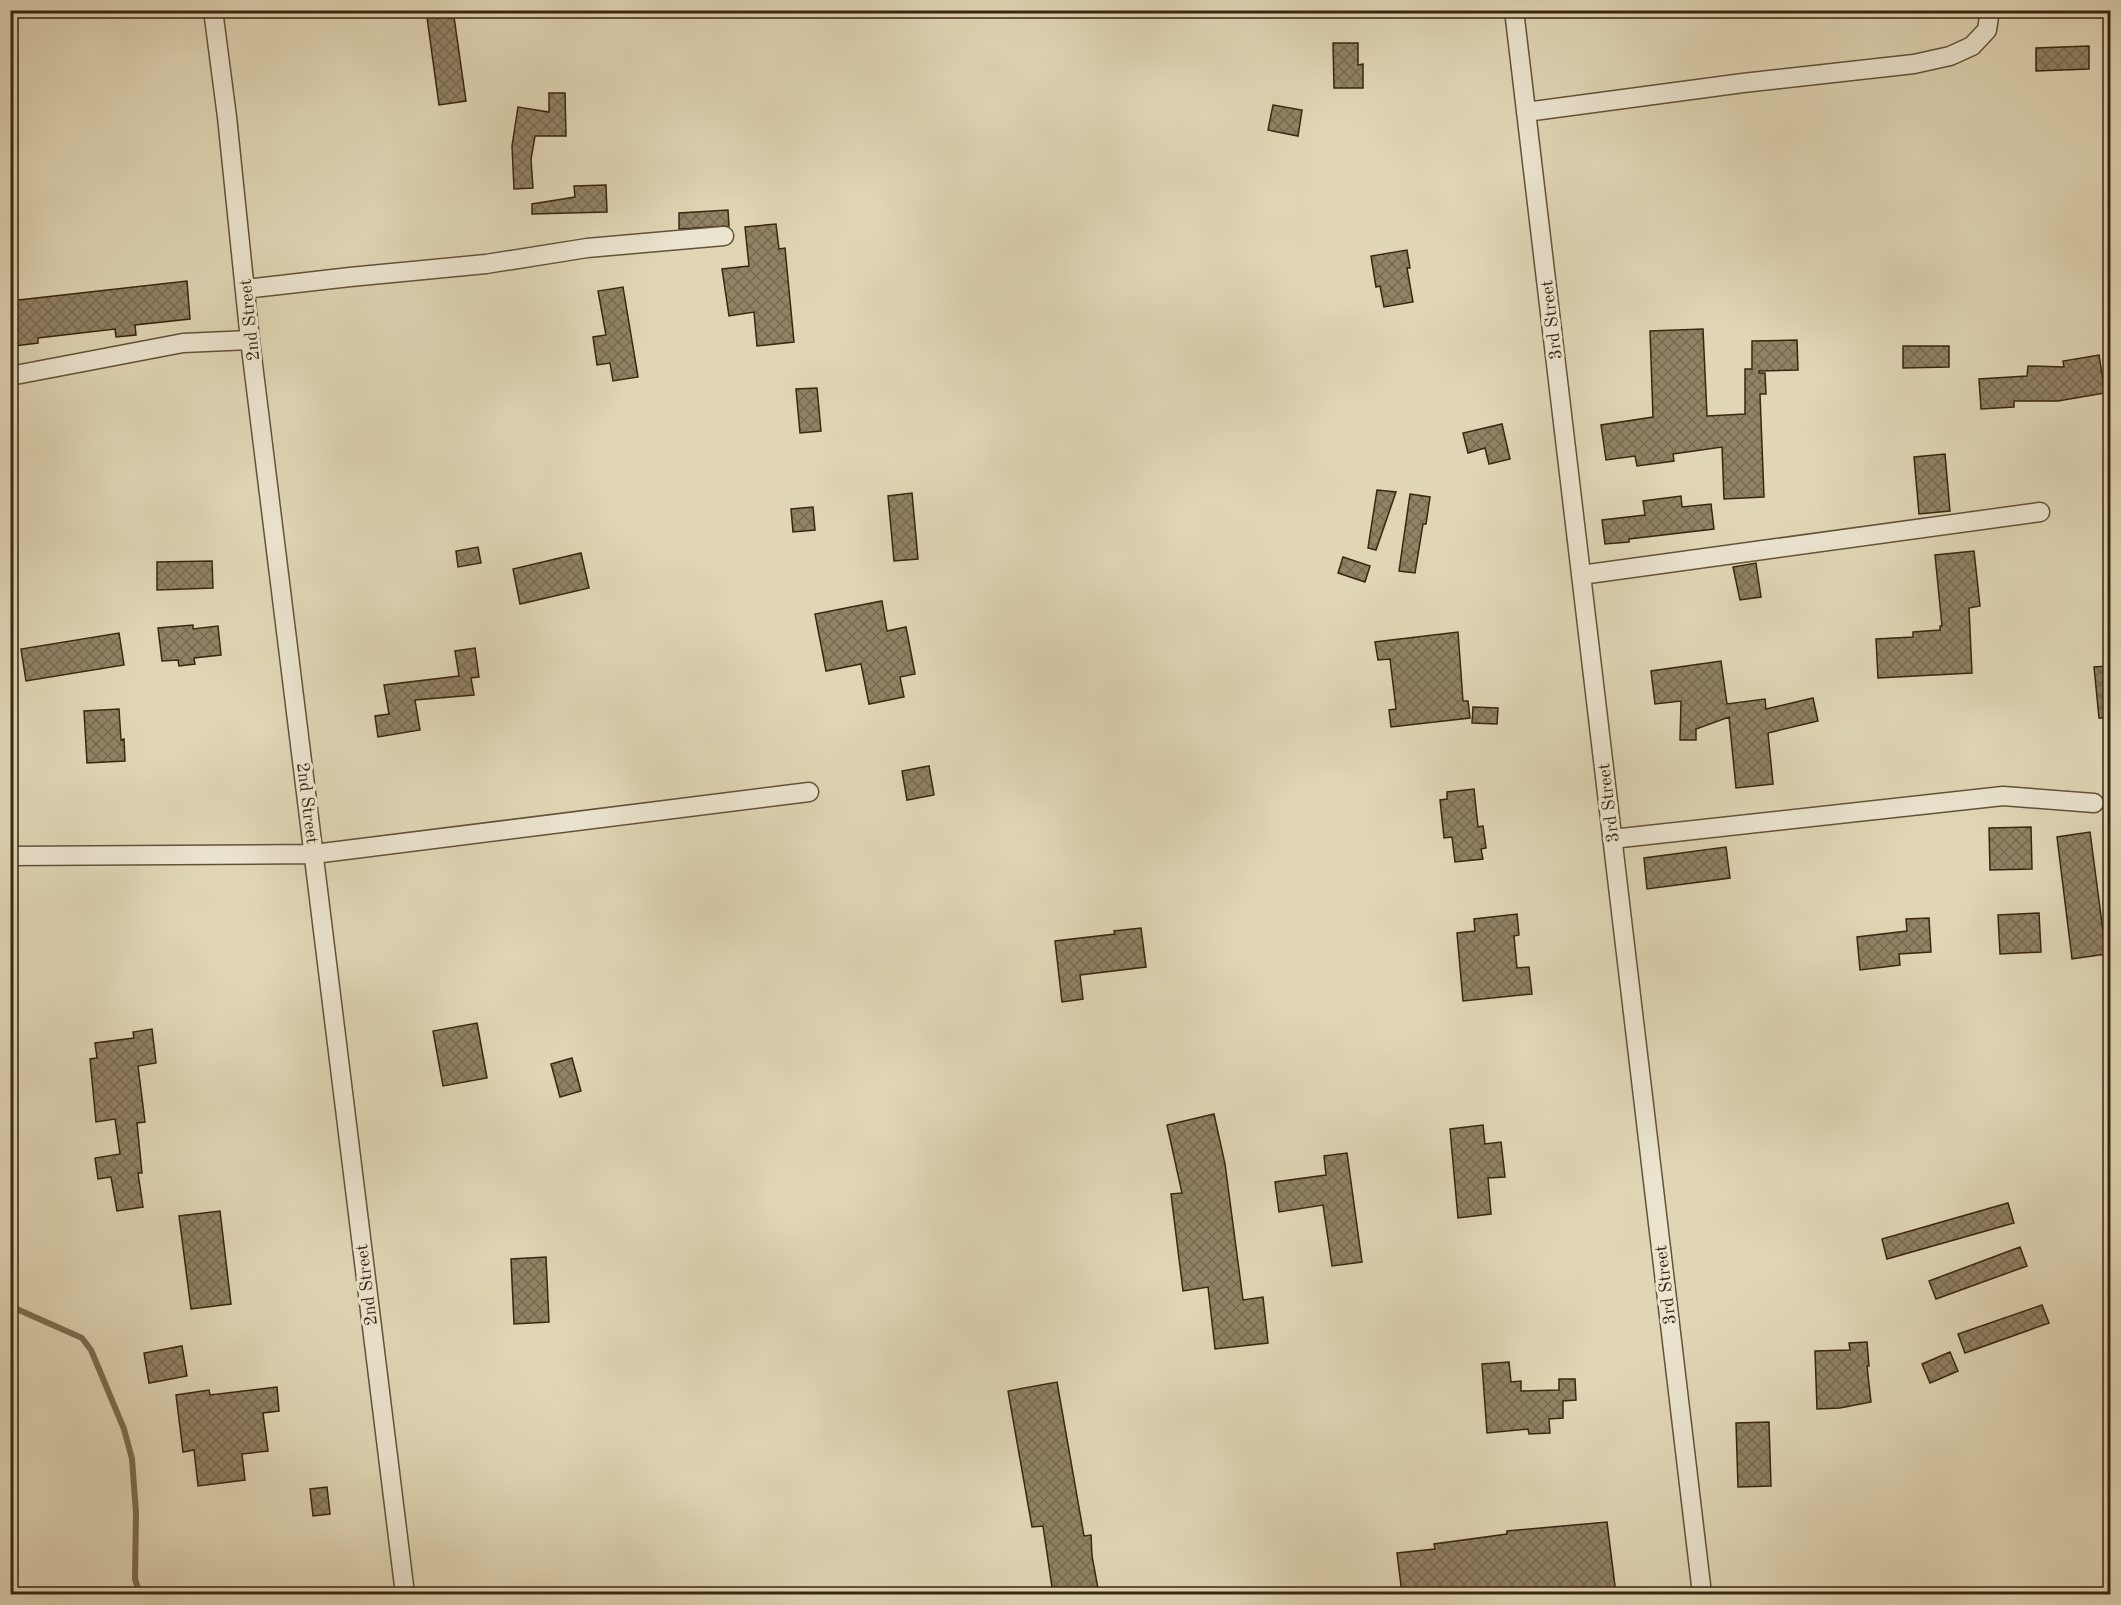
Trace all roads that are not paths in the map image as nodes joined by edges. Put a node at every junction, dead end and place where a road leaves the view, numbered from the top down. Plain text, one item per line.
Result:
1 (213, 10) edge
2 (1514, 10) edge
3 (1990, 10) edge
4 (1526, 112) junction
5 (724, 236) dead end
6 (245, 289) junction
7 (250, 340) junction
8 (10, 376) edge
9 (2040, 512) dead end
10 (1581, 575) junction
11 (809, 792) dead end
12 (2094, 803) dead end
13 (1612, 839) junction
14 (314, 854) junction
15 (10, 856) edge
16 (405, 1594) edge
17 (1702, 1594) edge

1 - 6 street, 2nd Street
2 - 4 street, 3rd Street
3 - 4 street
4 - 10 street, 3rd Street
5 - 6 street
6 - 7 street, 2nd Street
7 - 8 street
7 - 14 street, 2nd Street
9 - 10 street
10 - 13 street, 3rd Street
11 - 14 street
12 - 13 street
13 - 17 street, 3rd Street
14 - 15 street
14 - 16 street, 2nd Street

